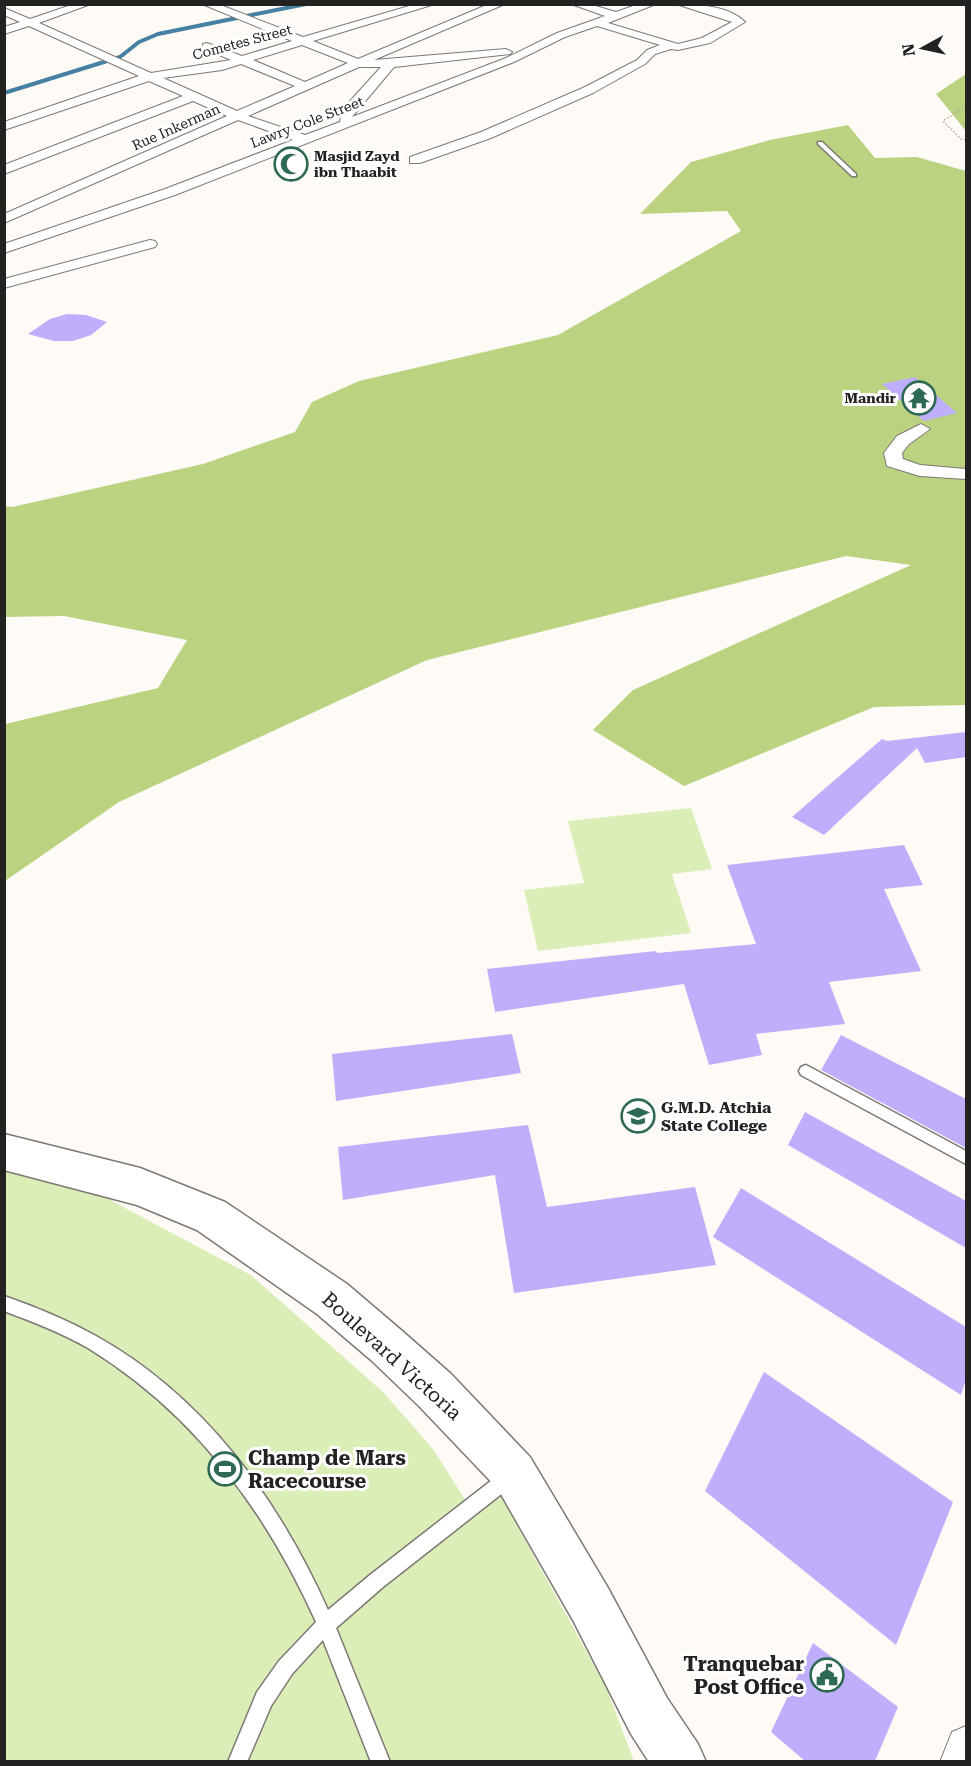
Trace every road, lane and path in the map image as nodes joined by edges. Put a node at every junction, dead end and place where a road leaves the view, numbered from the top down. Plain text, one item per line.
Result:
1 (86, 4) edge
2 (207, 4) edge
3 (387, 4) edge
4 (430, 4) edge
5 (500, 4) edge
6 (576, 4) edge
7 (651, 4) edge
8 (681, 4) edge
9 (4, 10) edge
10 (404, 12) junction
11 (617, 16) junction
12 (30, 23) junction
13 (597, 23) junction
14 (4, 31) edge
15 (303, 41) junction
16 (207, 46) dead end
17 (668, 46) junction
18 (530, 49) junction
19 (241, 60) junction
20 (359, 63) junction
21 (390, 64) junction
22 (153, 76) junction
23 (306, 86) junction
24 (194, 96) junction
25 (966, 106) edge
26 (237, 116) junction
27 (346, 123) junction
28 (4, 126) edge
29 (304, 139) junction
30 (966, 140) edge
31 (820, 143) dead end
32 (415, 160) dead end
33 (119, 169) junction
34 (4, 170) edge
35 (854, 176) dead end
36 (137, 177) dead end
37 (155, 184) dead end
38 (170, 192) junction
39 (4, 219) edge
40 (150, 244) dead end
41 (4, 249) edge
42 (4, 284) edge
43 (921, 429) dead end
44 (966, 474) edge
45 (806, 1071) dead end
46 (4, 1152) edge
47 (966, 1158) edge
48 (4, 1303) edge
49 (514, 1473) junction
50 (326, 1627) junction
51 (657, 1739) edge
52 (966, 1746) edge
53 (237, 1761) edge
54 (381, 1761) edge
55 (680, 1761) edge
56 (960, 1761) edge

1 - 12 street
2 - 15 street
3 - 10 street
4 - 10 street, Cometes Street
5 - 20 street, Rue Inkerman
6 - 11 street
7 - 11 street, Lawry Cole Street
8 - 17 street
9 - 12 street
10 - 15 street, Cometes Street
11 - 13 street, Lawry Cole Street
12 - 14 street
12 - 22 street
13 - 17 street
13 - 18 street, Lawry Cole Street
15 - 19 street, Cometes Street
15 - 20 street
16 - 19 street
17 - 32 street
18 - 21 street
18 - 27 street, Lawry Cole Street
19 - 22 street, Cometes Street
19 - 23 street
20 - 21 street
20 - 23 street, Rue Inkerman
21 - 27 street
22 - 24 street
22 - 28 street, Cometes Street
23 - 26 street, Rue Inkerman
24 - 26 street
24 - 34 street
25 - 30 path
26 - 29 street
26 - 33 street, Rue Inkerman
27 - 29 street, Lawry Cole Street
29 - 38 street, Lawry Cole Street
31 - 35 lane
33 - 36 street
33 - 39 street, Rue Inkerman
37 - 38 street
38 - 41 street, Lawry Cole Street
40 - 42 street
43 - 44 street
45 - 47 lane
46 - 49 main road, Boulevard Victoria
48 - 50 lane
49 - 50 lane
49 - 51 main road, Boulevard Victoria
50 - 53 lane
50 - 54 lane
51 - 55 main road, Boulevard Victoria
52 - 56 street

